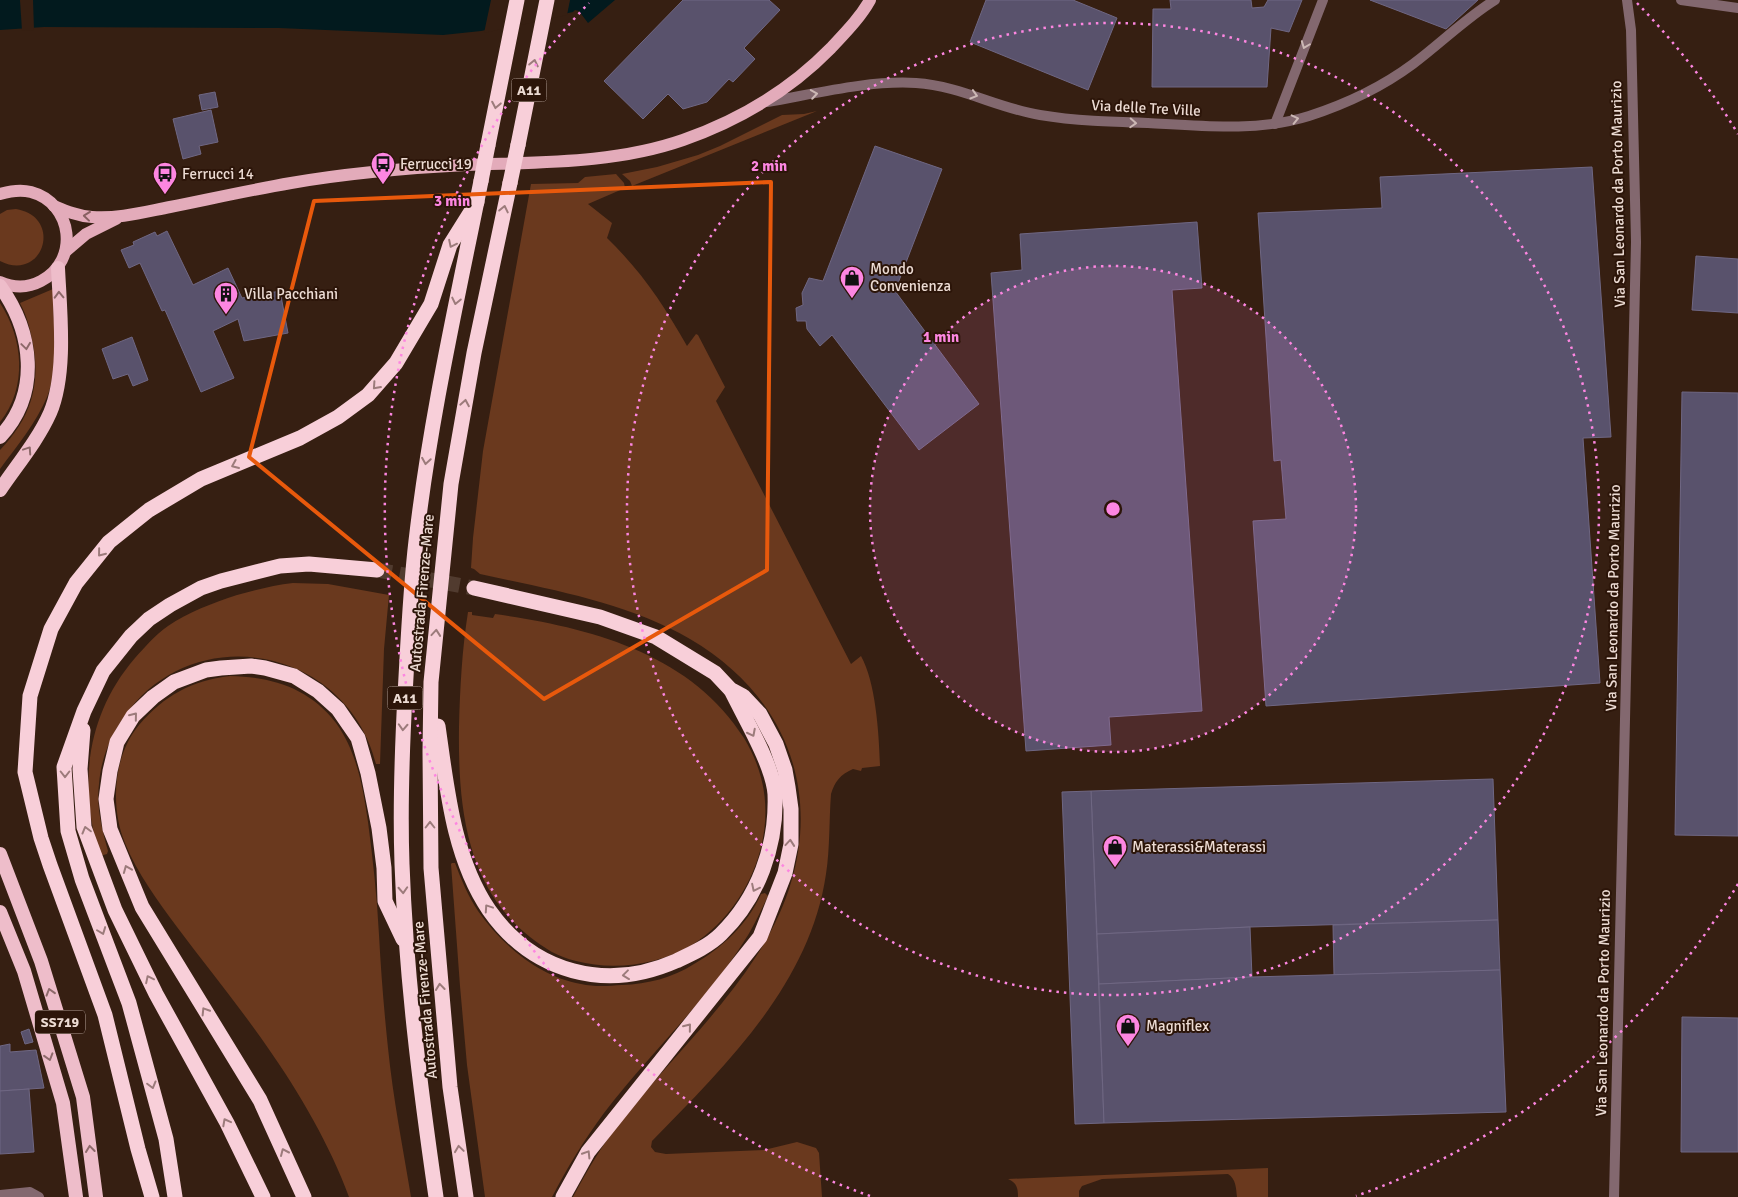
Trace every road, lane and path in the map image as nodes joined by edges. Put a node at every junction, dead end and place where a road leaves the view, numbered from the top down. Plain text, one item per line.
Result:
1 (517, 0) edge
2 (547, 0) edge
3 (870, 0) edge
4 (1323, 0) edge
5 (1496, 0) edge
6 (1627, 0) edge
7 (1681, 0) edge
8 (1732, 5) edge
9 (766, 102) junction
10 (1275, 124) junction
11 (0, 194) edge
12 (476, 202) junction
13 (54, 206) junction
14 (122, 217) junction
15 (66, 251) junction
16 (58, 268) junction
17 (0, 282) edge
18 (0, 286) edge
19 (0, 437) edge
20 (0, 490) edge
21 (377, 570) tunnel mouth
22 (474, 588) tunnel mouth
23 (432, 682) junction
24 (730, 689) junction
25 (84, 711) junction
26 (0, 854) edge
27 (0, 912) edge
28 (407, 949) junction
29 (0, 1195) edge
30 (39, 1197) edge
31 (76, 1197) edge
32 (96, 1197) edge
33 (152, 1197) edge
34 (175, 1197) edge
35 (264, 1197) edge
36 (304, 1197) edge
37 (436, 1197) edge
38 (466, 1197) edge
39 (563, 1197) edge
40 (1614, 1197) edge

1 -> 12 highway, Autostrada Firenze-Mare / A11, bridge
23 -> 2 highway, Autostrada Firenze-Mare / A11, bridge
3 - 9 main road
4 -> 10 street
10 -> 5 street, Via delle Tre Ville
6 - 40 street, Via San Leonardo da Porto Maurizio
7 - 8 street
9 -> 10 street, Via delle Tre Ville
9 - 14 main road
11 - 13 main road
12 -> 28 highway, Autostrada Firenze-Mare / A11
12 -> 33 highway
14 -> 13 main road
13 - 15 main road
14 - 15 main road
15 - 16 main road
16 - 17 main road
20 -> 16 highway
18 -> 19 highway
21 - 25 highway
22 - 24 highway
24 -> 23 highway
38 -> 23 highway, Autostrada Firenze-Mare / A11
39 -> 24 highway
25 -> 34 highway
35 -> 25 highway
32 -> 26 highway, SS719
27 -> 31 highway, SS719
36 -> 28 highway
28 - 37 highway, Autostrada Firenze-Mare / A11
29 - 30 street

